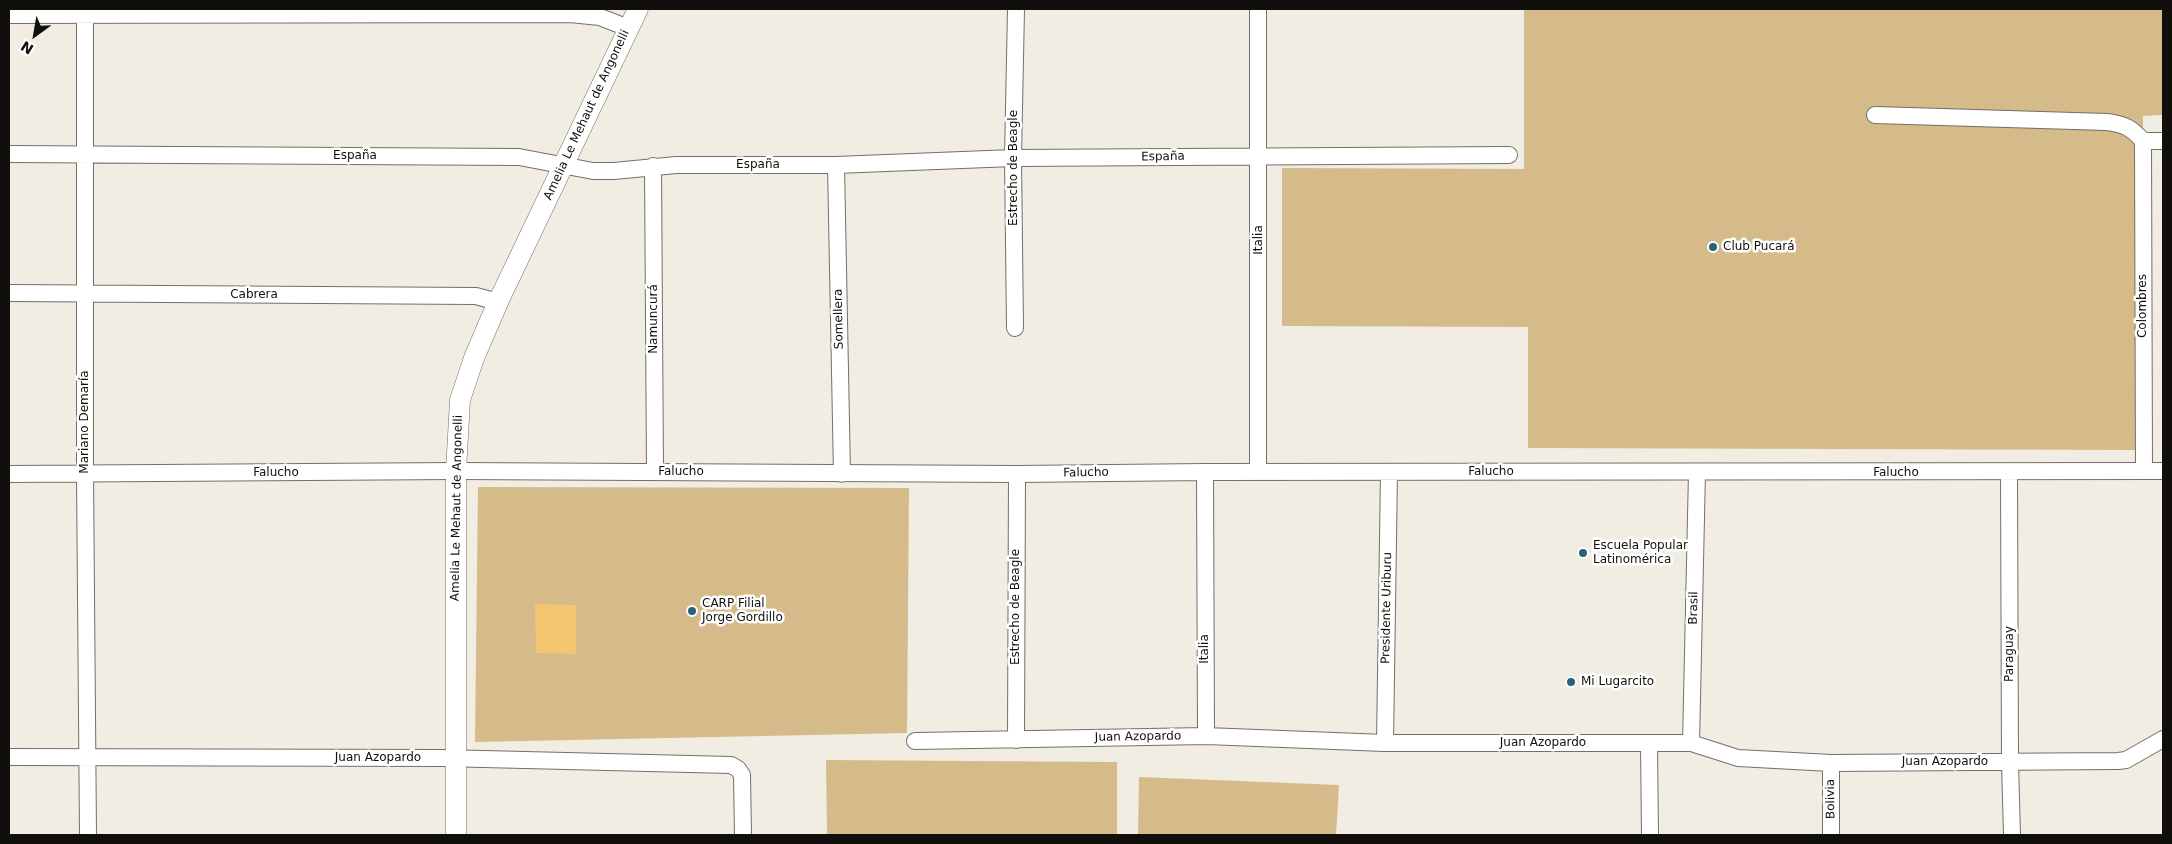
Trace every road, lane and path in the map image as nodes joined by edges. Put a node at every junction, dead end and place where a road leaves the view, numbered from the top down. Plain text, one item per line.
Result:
1 (638, 9) edge
2 (1016, 9) edge
3 (1258, 9) edge
4 (247, 11) edge
5 (407, 11) edge
6 (85, 12) edge
7 (570, 12) edge
8 (9, 15) edge
9 (628, 28) junction
10 (1875, 115) dead end
11 (2143, 141) junction
12 (2163, 141) edge
13 (9, 154) edge
14 (84, 154) junction
15 (1509, 155) dead end
16 (1259, 156) junction
17 (1013, 158) junction
18 (564, 164) junction
19 (836, 164) junction
20 (653, 166) junction
21 (85, 293) junction
22 (9, 294) edge
23 (498, 302) junction
24 (1015, 328) dead end
25 (456, 471) junction
26 (2144, 471) junction
27 (2163, 471) edge
28 (655, 472) junction
29 (1205, 472) junction
30 (1258, 472) junction
31 (1389, 472) junction
32 (1697, 472) junction
33 (2010, 473) junction
34 (9, 474) edge
35 (85, 474) junction
36 (842, 474) junction
37 (1017, 474) junction
38 (1206, 736) junction
39 (2163, 739) edge
40 (1016, 740) junction
41 (915, 741) dead end
42 (1385, 743) junction
43 (1649, 743) junction
44 (1691, 743) junction
45 (9, 758) edge
46 (89, 758) junction
47 (456, 759) junction
48 (2010, 762) junction
49 (1830, 763) junction
50 (88, 835) edge
51 (456, 835) edge
52 (743, 835) edge
53 (1650, 835) edge
54 (1831, 835) edge
55 (2012, 835) edge

1 - 9 street, Amelia Le Mehaut de Angonelli
2 - 17 street, Estrecho de Beagle
3 - 16 street, Italia
4 - 5 street
4 - 6 street
5 - 7 street
6 - 8 street
6 - 14 street, Mariano Demaría
7 - 9 street
9 - 18 street, Amelia Le Mehaut de Angonelli
10 - 11 street
11 - 12 street
11 - 26 street, Colombres
13 - 14 street, España
14 - 18 street, España
14 - 21 street, Mariano Demaría
15 - 16 street, España
16 - 17 street, España
16 - 30 street, Italia
17 - 19 street, España
17 - 24 street, Estrecho de Beagle
18 - 20 street, España
18 - 23 street, Amelia Le Mehaut de Angonelli
19 - 20 street, España
19 - 36 street, Somellera
20 - 28 street, Namuncurá
21 - 22 street, Cabrera
21 - 23 street, Cabrera
21 - 35 street, Mariano Demaría
23 - 25 street, Amelia Le Mehaut de Angonelli
25 - 28 street, Falucho
25 - 35 street, Falucho
25 - 47 street, Amelia Le Mehaut de Angonelli
26 - 27 street, Falucho
26 - 33 street, Falucho
28 - 36 street, Falucho
29 - 30 street, Falucho
29 - 37 street, Falucho
29 - 38 street, Italia
30 - 31 street, Falucho
31 - 32 street, Falucho
31 - 42 street, Presidente Uriburu
32 - 33 street, Falucho
32 - 44 street, Brasil
33 - 48 street, Paraguay
34 - 35 street, Falucho
35 - 46 street, Mariano Demaría
36 - 37 street, Falucho
37 - 40 street, Estrecho de Beagle
38 - 40 street, Juan Azopardo
38 - 42 street, Juan Azopardo
39 - 48 street, Juan Azopardo
40 - 41 street, Juan Azopardo
42 - 43 street, Juan Azopardo
43 - 44 street, Juan Azopardo
43 - 53 street
44 - 49 street, Juan Azopardo
45 - 46 street, Juan Azopardo
46 - 47 street, Juan Azopardo
46 - 50 street, Mariano Demaría
47 - 51 street, Amelia Le Mehaut de Angonelli
47 - 52 street, Juan Azopardo
48 - 49 street, Juan Azopardo
48 - 55 street, Paraguay
49 - 54 street, Bolivia

